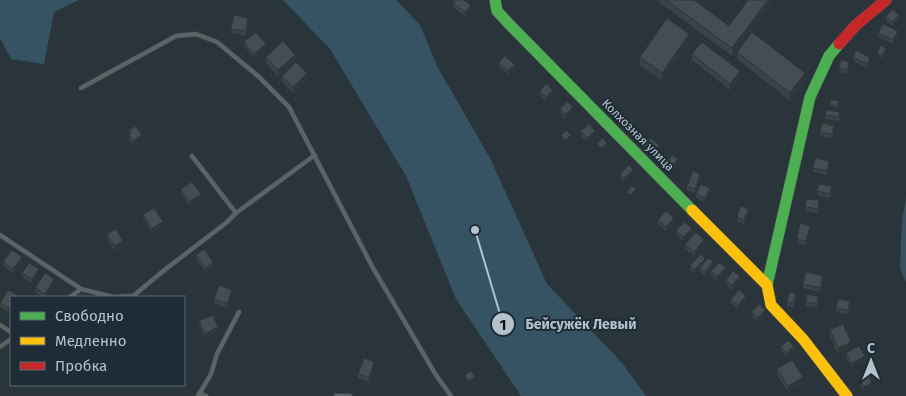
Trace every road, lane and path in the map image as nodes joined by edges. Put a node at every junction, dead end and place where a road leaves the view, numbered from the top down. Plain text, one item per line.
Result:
1 (495, 0) edge
2 (886, 0) edge
3 (81, 88) dead end
4 (314, 155) junction
5 (192, 156) dead end
6 (236, 213) junction
7 (0, 234) edge
8 (767, 286) junction
9 (81, 289) junction
10 (71, 296) edge
11 (109, 296) edge
12 (133, 296) edge
13 (239, 312) dead end
14 (198, 395) edge
15 (206, 396) edge
16 (336, 396) edge
17 (350, 396) edge
18 (451, 396) edge
19 (847, 396) edge

1 - 8 street, Колхозная улица
2 - 8 street
3 - 4 lane
4 - 6 lane
4 - 18 lane
5 - 6 lane
6 - 12 lane
7 - 9 lane
8 - 19 street, Колхозная улица
9 - 10 lane
9 - 11 lane
13 - 14 lane
14 - 15 lane
16 - 17 lane

